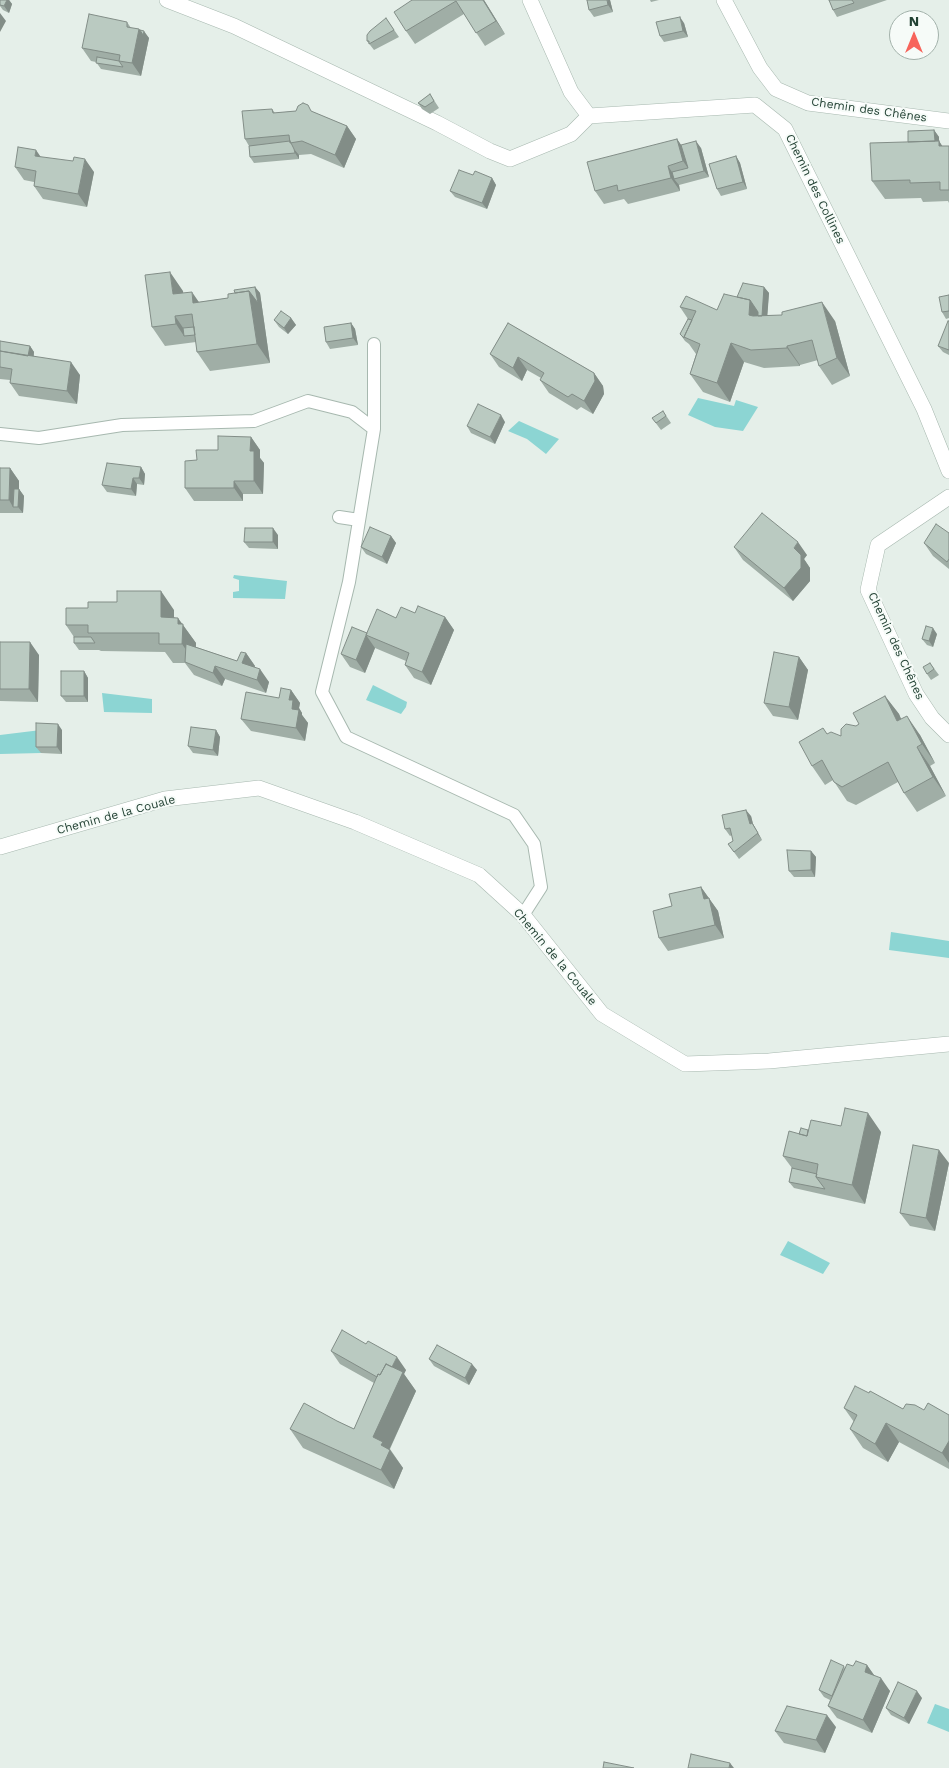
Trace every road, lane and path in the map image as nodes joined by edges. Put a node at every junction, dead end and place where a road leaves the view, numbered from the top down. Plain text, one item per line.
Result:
1 (167, 0) edge
2 (530, 0) edge
3 (724, 0) edge
4 (589, 116) junction
5 (949, 121) edge
6 (374, 344) dead end
7 (374, 429) junction
8 (0, 434) edge
9 (949, 471) edge
10 (949, 497) edge
11 (339, 517) dead end
12 (359, 520) junction
13 (949, 735) edge
14 (0, 848) edge
15 (523, 915) junction
16 (949, 1044) edge

1 - 4 street
2 - 4 street
3 - 5 street, Chemin des Chênes
4 - 9 street, Chemin des Collines
6 - 7 lane
7 - 8 lane
7 - 12 lane
10 - 13 street, Chemin des Chênes
11 - 12 lane
12 - 15 lane
14 - 15 street, Chemin de la Couale
15 - 16 street, Chemin de la Couale

